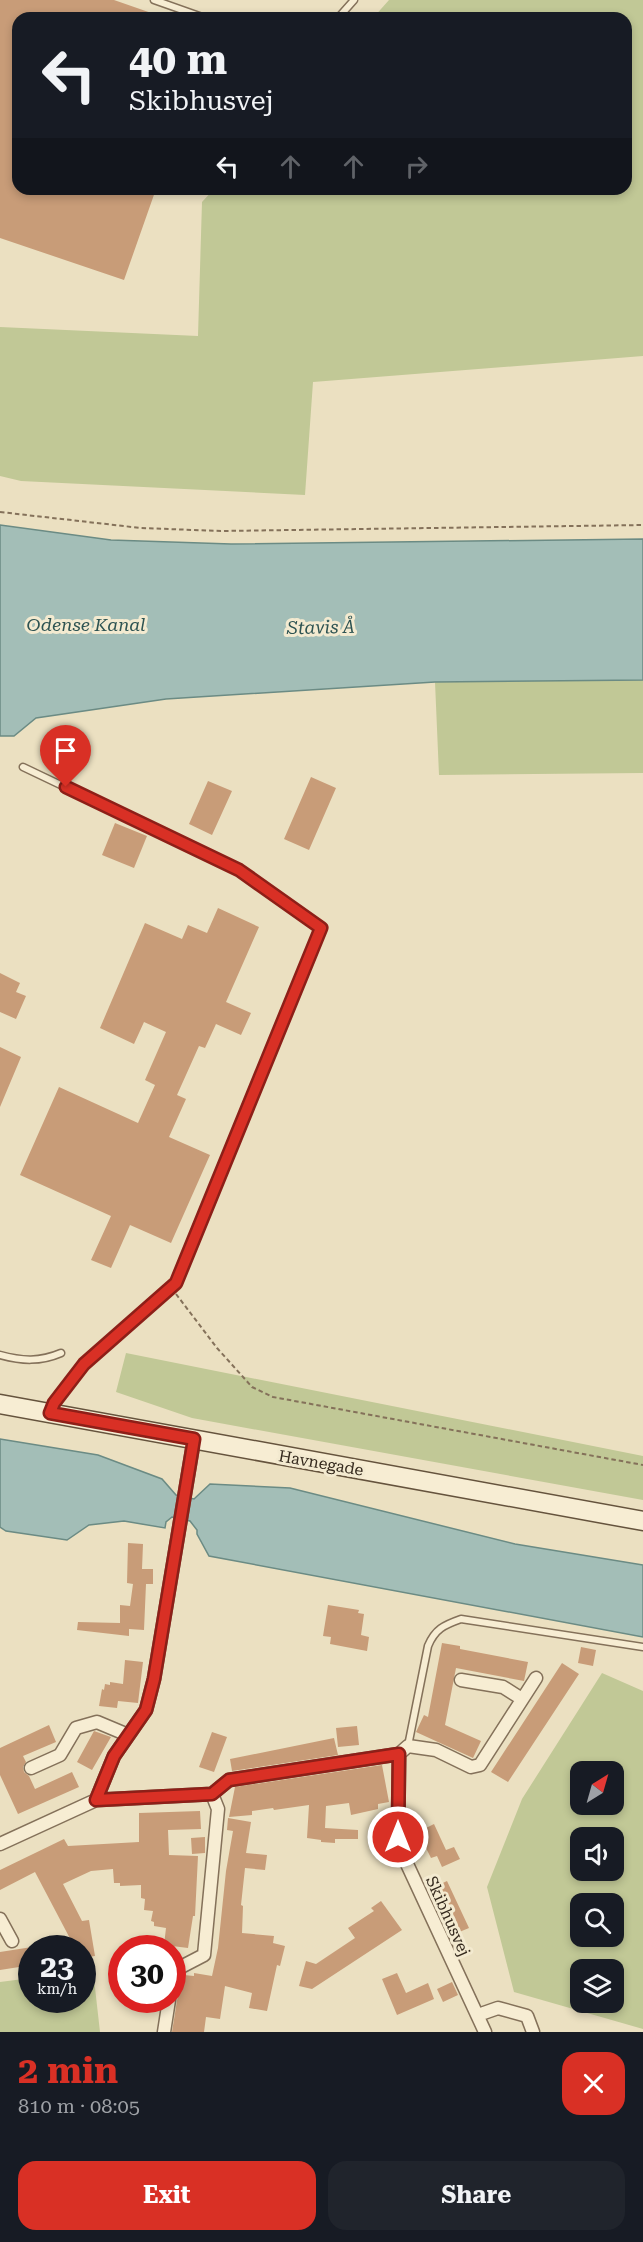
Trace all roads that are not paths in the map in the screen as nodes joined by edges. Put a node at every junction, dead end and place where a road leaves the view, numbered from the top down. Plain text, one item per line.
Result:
1 (154, 0) edge
2 (354, 0) edge
3 (188, 12) edge
4 (343, 12) edge
5 (23, 767) dead end
6 (61, 1353) dead end
7 (0, 1355) edge
8 (0, 1404) edge
9 (50, 1413) junction
10 (194, 1439) junction
11 (643, 1521) edge
12 (643, 1647) edge
13 (536, 1678) dead end
14 (461, 1680) dead end
15 (522, 1699) junction
16 (128, 1735) junction
17 (403, 1750) junction
18 (31, 1768) dead end
19 (212, 1794) junction
20 (96, 1800) junction
21 (0, 1844) edge
22 (0, 1918) edge
23 (12, 1941) dead end
24 (186, 1964) edge
25 (167, 2013) edge
26 (478, 2015) junction
27 (164, 2032) edge
28 (485, 2032) edge
29 (534, 2032) edge

1 - 3 lane
2 - 4 lane
5 - 9 lane
6 - 7 lane
8 - 9 street, Havnegade
9 - 10 street, Havnegade
10 - 11 street, Havnegade
10 - 16 street
12 - 17 lane
13 - 15 street
14 - 15 street
15 - 17 street
16 - 18 street
16 - 20 street
17 - 19 street
17 - 26 street, Skibhusvej
19 - 20 street
19 - 24 street
20 - 21 street
22 - 23 street
25 - 27 street
26 - 28 street, Skibhusvej
26 - 29 street

